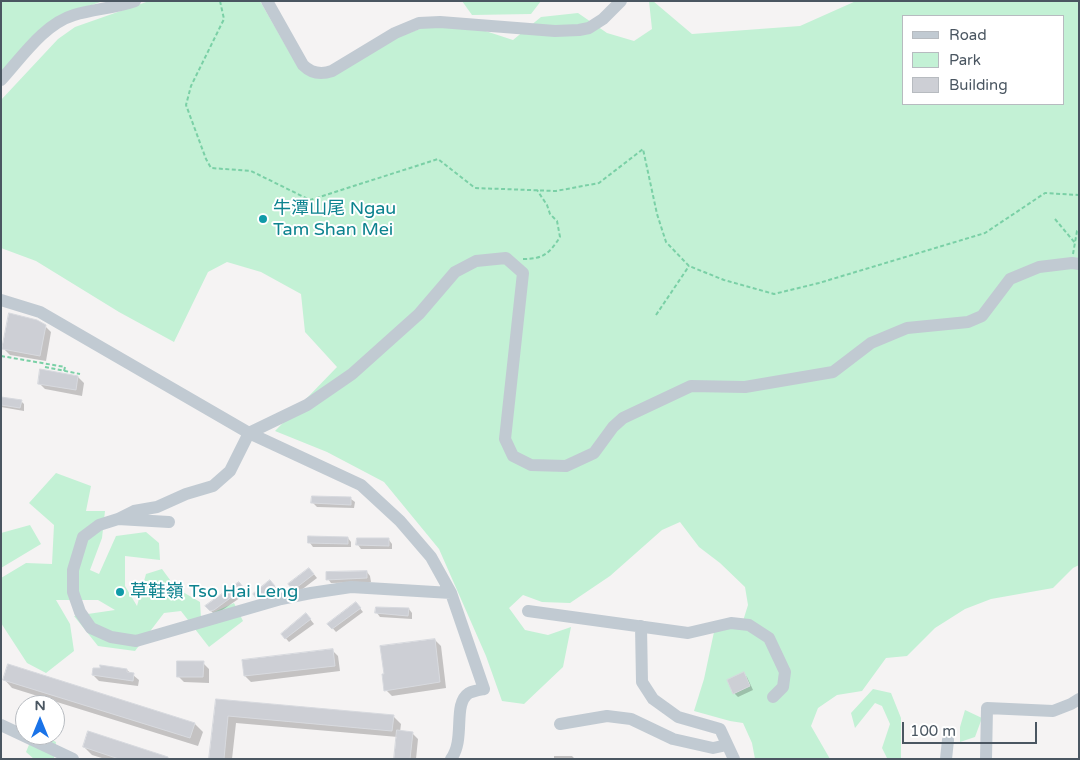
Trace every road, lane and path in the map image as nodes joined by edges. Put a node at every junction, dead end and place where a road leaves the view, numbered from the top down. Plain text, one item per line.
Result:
1 (135, 1) edge
2 (220, 1) edge
3 (267, 1) edge
4 (621, 1) edge
5 (1, 80) edge
6 (537, 190) junction
7 (1079, 195) edge
8 (1055, 219) dead end
9 (1079, 231) edge
10 (1075, 243) junction
11 (506, 258) junction
12 (1075, 264) edge
13 (689, 266) junction
14 (1, 300) edge
15 (656, 314) dead end
16 (1, 356) edge
17 (56, 366) junction
18 (45, 367) dead end
19 (56, 369) junction
20 (64, 371) junction
21 (80, 374) dead end
22 (249, 433) junction
23 (118, 519) junction
24 (169, 522) dead end
25 (451, 593) junction
26 (528, 611) dead end
27 (640, 626) junction
28 (773, 697) dead end
29 (1079, 699) edge
30 (560, 724) dead end
31 (1, 725) edge
32 (948, 740) dead end
33 (728, 746) junction
34 (73, 759) edge
35 (451, 759) edge
36 (734, 759) edge
37 (946, 759) edge
38 (986, 759) edge

1 - 5 street
2 - 6 path
3 - 4 street
6 - 11 path
6 - 13 path
7 - 13 path
8 - 10 path
9 - 10 path
10 - 12 path
11 - 12 street
11 - 22 street
13 - 15 path
14 - 22 street
16 - 17 path
17 - 19 path
17 - 20 path
18 - 19 path
19 - 20 path
20 - 21 path
22 - 23 street
22 - 25 street
23 - 24 street
23 - 25 street
25 - 35 street
26 - 27 street
27 - 28 street
27 - 33 street
29 - 38 street
30 - 33 street
31 - 34 street
32 - 37 street
33 - 36 street

